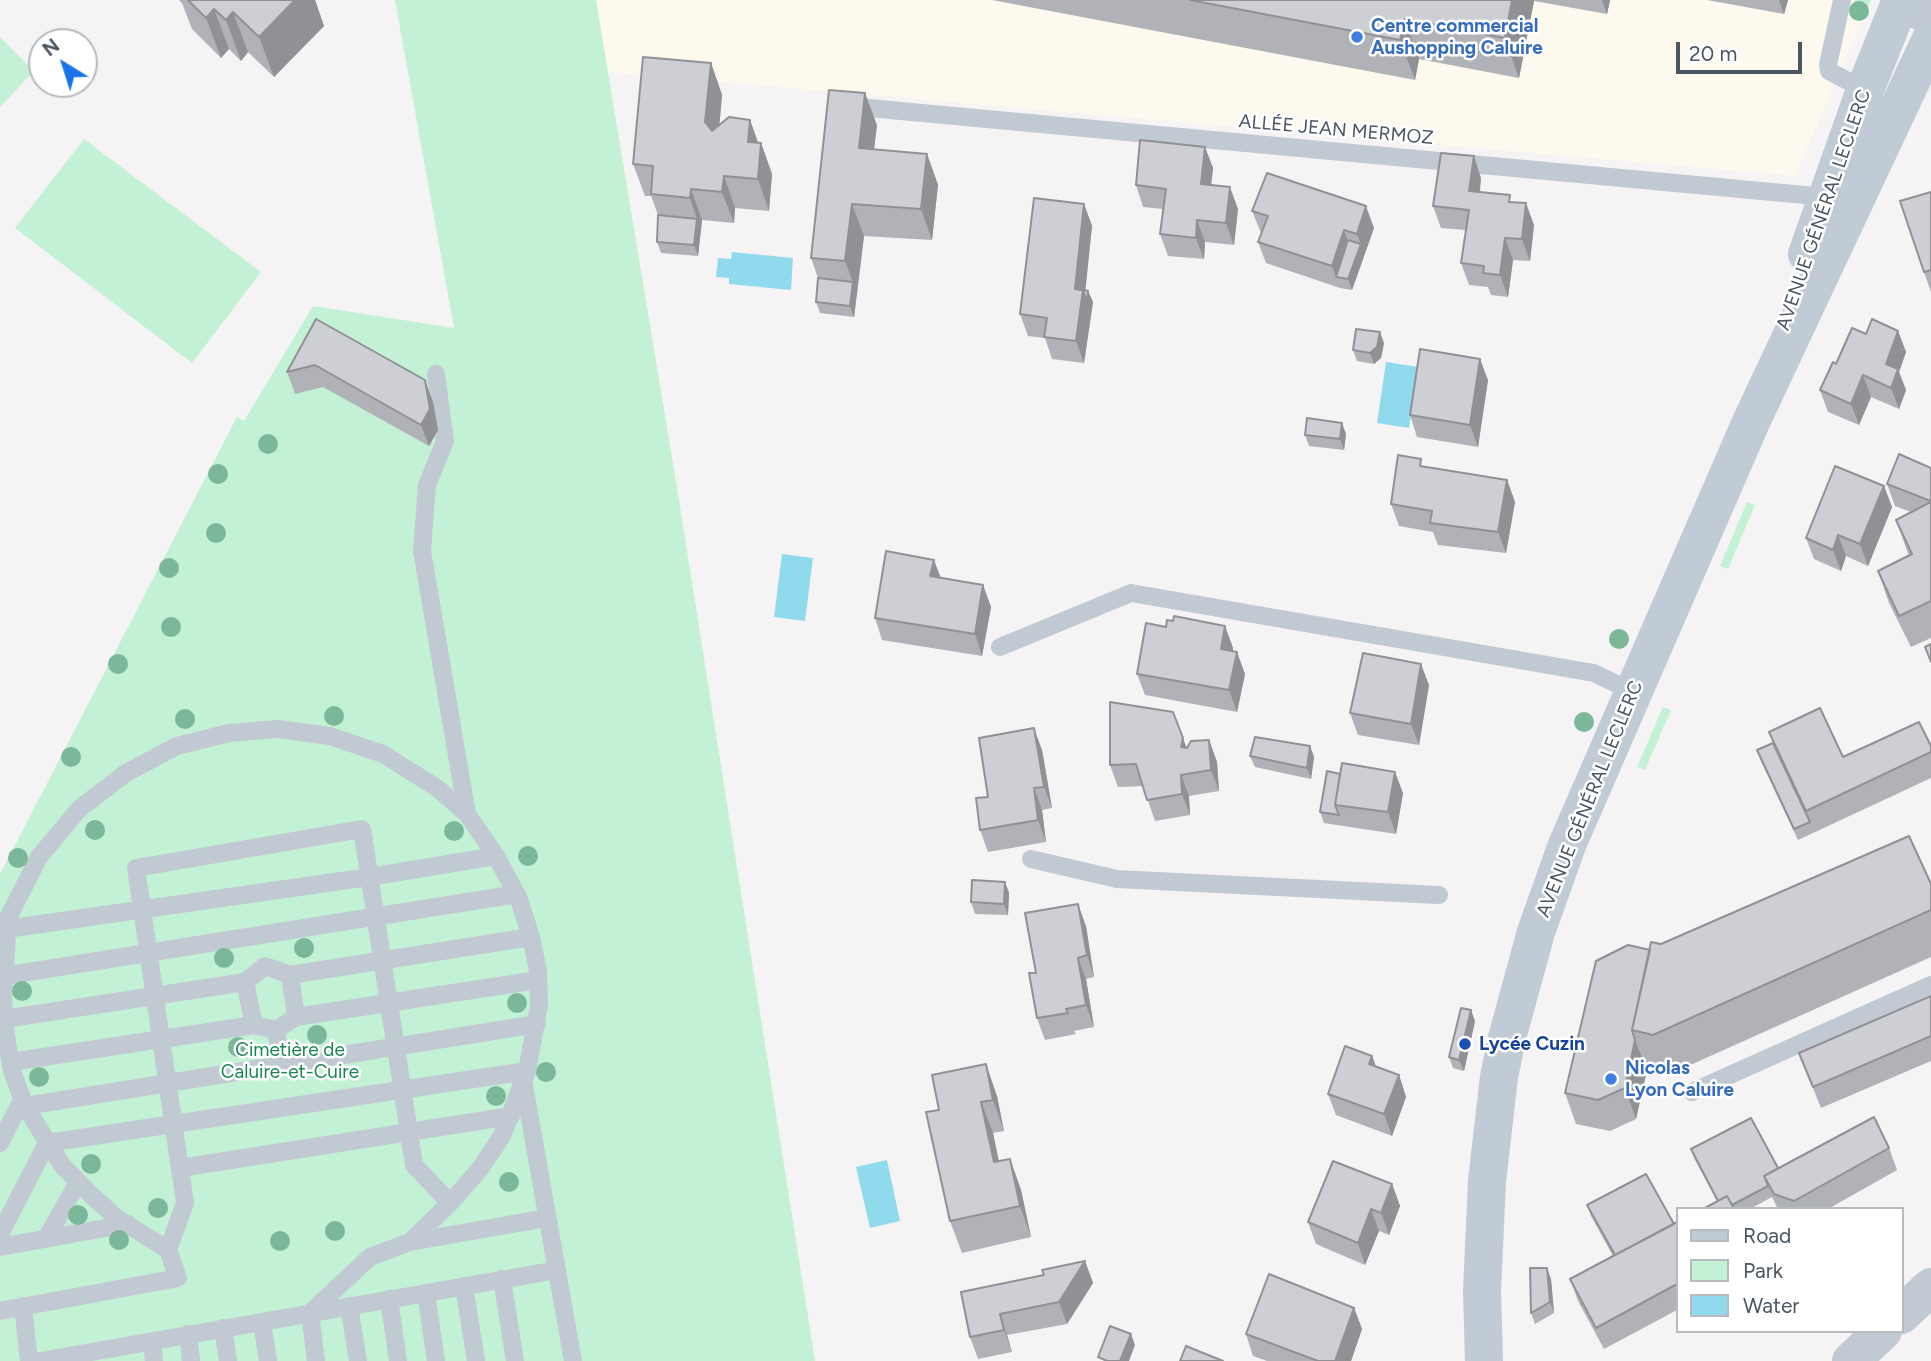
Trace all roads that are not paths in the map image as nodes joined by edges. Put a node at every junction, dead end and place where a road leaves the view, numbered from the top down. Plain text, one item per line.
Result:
1 (1842, 0) edge
2 (1910, 7) edge
3 (1931, 39) edge
4 (1865, 90) junction
5 (842, 105) edge
6 (1826, 197) junction
7 (436, 374) dead end
8 (1751, 422) junction
9 (1000, 647) dead end
10 (1633, 692) junction
11 (467, 814) junction
12 (496, 856) junction
13 (1031, 859) dead end
14 (369, 877) junction
15 (517, 894) junction
16 (1439, 895) dead end
17 (142, 910) junction
18 (375, 916) junction
19 (5, 926) edge
20 (261, 935) junction
21 (531, 937) junction
22 (148, 953) junction
23 (382, 960) junction
24 (265, 966) junction
25 (3, 975) junction
26 (290, 975) junction
27 (538, 979) junction
28 (245, 982) junction
29 (1931, 985) edge
30 (154, 996) junction
31 (389, 1003) junction
32 (296, 1017) junction
33 (537, 1024) junction
34 (254, 1025) junction
35 (276, 1030) junction
36 (3, 1034) edge
37 (160, 1039) junction
38 (395, 1047) junction
39 (11, 1062) junction
40 (282, 1065) junction
41 (525, 1076) junction
42 (167, 1083) junction
43 (402, 1089) junction
44 (1692, 1092) dead end
45 (24, 1103) junction
46 (511, 1116) junction
47 (173, 1124) junction
48 (408, 1132) junction
49 (0, 1143) edge
50 (47, 1143) junction
51 (180, 1168) junction
52 (78, 1182) junction
53 (450, 1203) junction
54 (547, 1218) junction
55 (128, 1224) junction
56 (0, 1234) edge
57 (46, 1239) junction
58 (410, 1242) junction
59 (0, 1247) edge
60 (169, 1250) junction
61 (556, 1270) junction
62 (502, 1279) junction
63 (464, 1286) junction
64 (1931, 1287) edge
65 (426, 1293) junction
66 (389, 1299) junction
67 (23, 1306) junction
68 (349, 1306) junction
69 (0, 1311) edge
70 (310, 1313) junction
71 (1903, 1313) edge
72 (262, 1322) junction
73 (223, 1328) junction
74 (1881, 1333) edge
75 (188, 1335) junction
76 (152, 1341) junction
77 (113, 1354) edge
78 (74, 1358) edge
79 (29, 1361) edge
80 (40, 1361) edge
81 (154, 1361) edge
82 (191, 1361) edge
83 (228, 1361) edge
84 (268, 1361) edge
85 (316, 1361) edge
86 (358, 1361) edge
87 (398, 1361) edge
88 (436, 1361) edge
89 (476, 1361) edge
90 (515, 1361) edge
91 (573, 1361) edge
92 (1484, 1361) edge
93 (1851, 1361) edge

1 - 4 lane
2 - 4 main road, AVENUE GÉNÉRAL LECLERC
3 - 8 main road, AVENUE GÉNÉRAL LECLERC
4 - 6 main road, AVENUE GÉNÉRAL LECLERC
5 - 6 lane, ALLÉE JEAN MERMOZ
6 - 8 main road, AVENUE GÉNÉRAL LECLERC
7 - 11 lane
8 - 10 main road, AVENUE GÉNÉRAL LECLERC
9 - 10 lane
10 - 92 main road, AVENUE GÉNÉRAL LECLERC
11 - 12 lane
11 - 19 lane
12 - 14 lane
12 - 15 lane
13 - 16 lane
14 - 17 lane
14 - 17 lane
14 - 18 lane
15 - 18 lane
15 - 21 lane
17 - 19 lane
17 - 22 lane
18 - 20 lane
18 - 23 lane
19 - 25 lane
20 - 22 lane
20 - 24 lane
21 - 23 lane
21 - 27 lane
22 - 25 lane
22 - 30 lane
23 - 26 lane
23 - 31 lane
24 - 26 lane
24 - 28 lane
25 - 36 lane
26 - 32 lane
27 - 31 lane
27 - 33 lane
28 - 30 lane
28 - 34 lane
29 - 44 lane
30 - 36 lane
30 - 37 lane
31 - 32 lane
31 - 38 lane
32 - 35 lane
33 - 38 lane
33 - 41 lane
34 - 35 lane
34 - 37 lane
35 - 40 lane
36 - 39 lane
37 - 39 lane
37 - 42 lane
38 - 40 lane
38 - 43 lane
39 - 45 lane
40 - 42 lane
41 - 43 lane
41 - 46 lane
41 - 54 lane
42 - 45 lane
42 - 47 lane
43 - 47 lane
43 - 48 lane
45 - 49 lane
45 - 50 lane
46 - 48 lane
46 - 53 lane
47 - 50 lane
47 - 51 lane
48 - 51 lane
48 - 53 lane
50 - 52 lane
50 - 56 lane
51 - 60 lane
52 - 55 lane
52 - 57 lane
53 - 58 lane
54 - 58 lane
54 - 61 lane
55 - 57 lane
55 - 60 lane
57 - 59 lane
58 - 70 lane
60 - 67 lane
61 - 62 lane
61 - 91 lane
62 - 63 lane
62 - 90 lane
63 - 65 lane
63 - 89 lane
64 - 71 street
65 - 66 lane
65 - 88 lane
66 - 68 lane
66 - 87 lane
67 - 69 lane
67 - 79 lane
68 - 70 lane
68 - 86 lane
70 - 72 lane
70 - 85 lane
72 - 73 lane
72 - 84 lane
73 - 75 lane
73 - 83 lane
74 - 93 street
75 - 76 lane
75 - 82 lane
76 - 77 lane
76 - 81 lane
77 - 78 lane
78 - 80 lane

